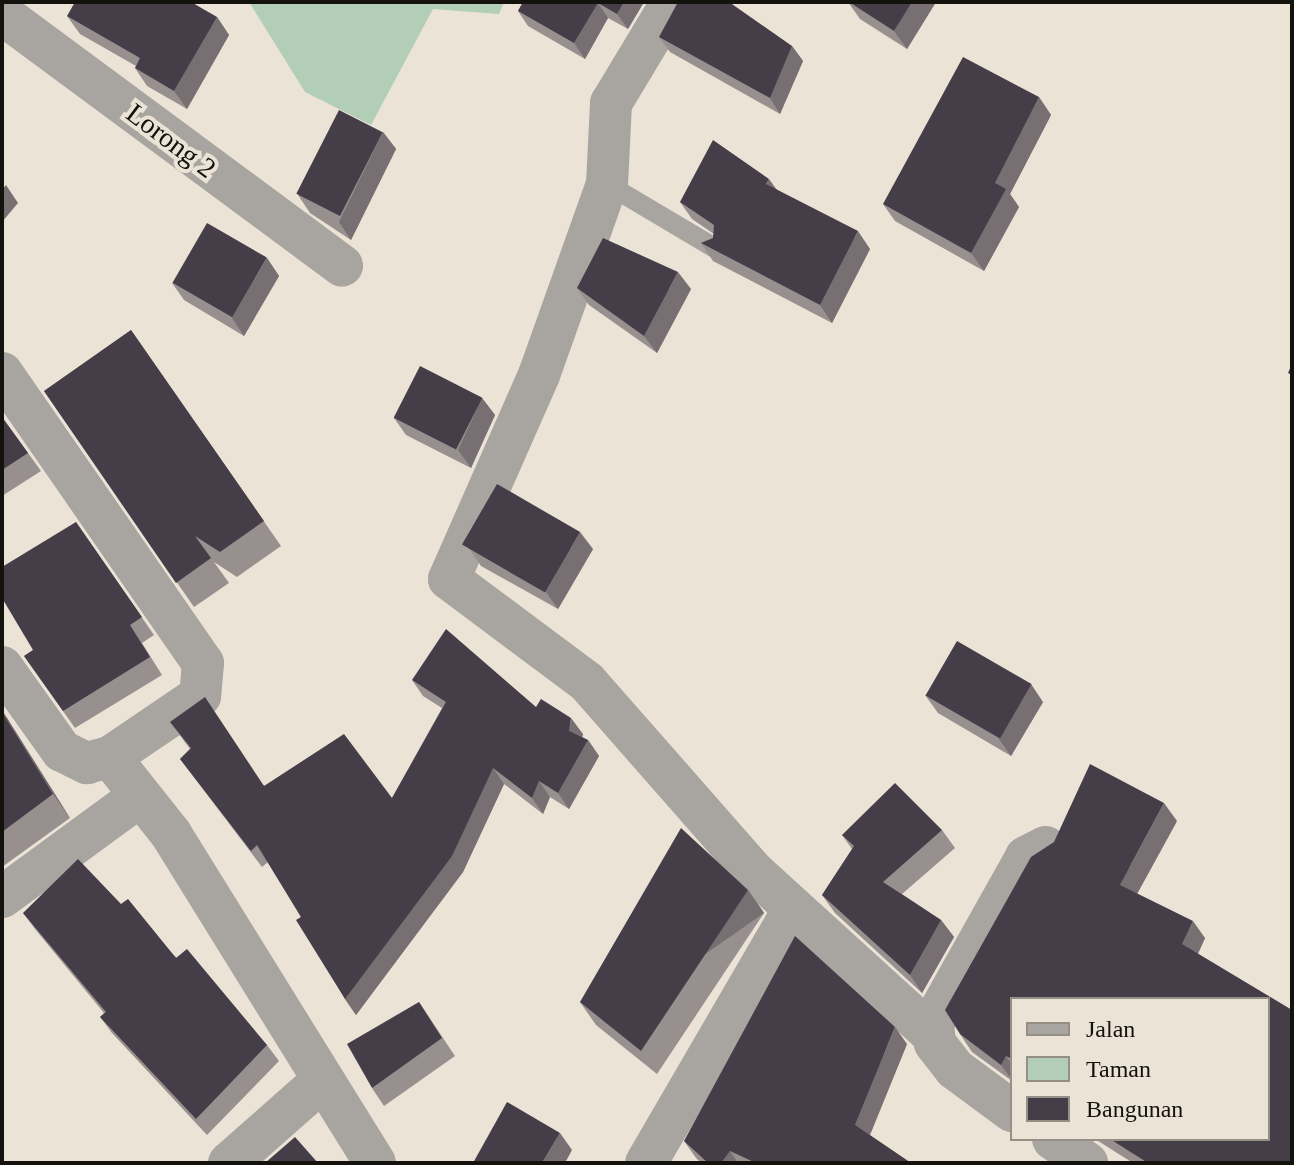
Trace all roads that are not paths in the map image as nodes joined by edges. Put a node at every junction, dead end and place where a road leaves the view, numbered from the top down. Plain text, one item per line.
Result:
1 (672, 2) edge
2 (2, 14) edge
3 (607, 184) junction
4 (715, 248) edge
5 (342, 266) dead end
6 (2, 373) edge
7 (2, 667) edge
8 (110, 757) junction
9 (140, 796) junction
10 (1036, 852) edge
11 (2, 897) edge
12 (794, 909) junction
13 (933, 1035) junction
14 (323, 1080) junction
15 (1010, 1110) edge
16 (229, 1163) edge
17 (375, 1163) edge
18 (646, 1163) edge

1 - 3 street
2 - 5 street, Lorong 2
3 - 4 lane
3 - 12 street
6 - 8 street
7 - 8 street
8 - 9 street
9 - 11 street
9 - 14 street
10 - 13 street
12 - 13 street
12 - 18 street
13 - 15 street
14 - 16 street
14 - 17 street

